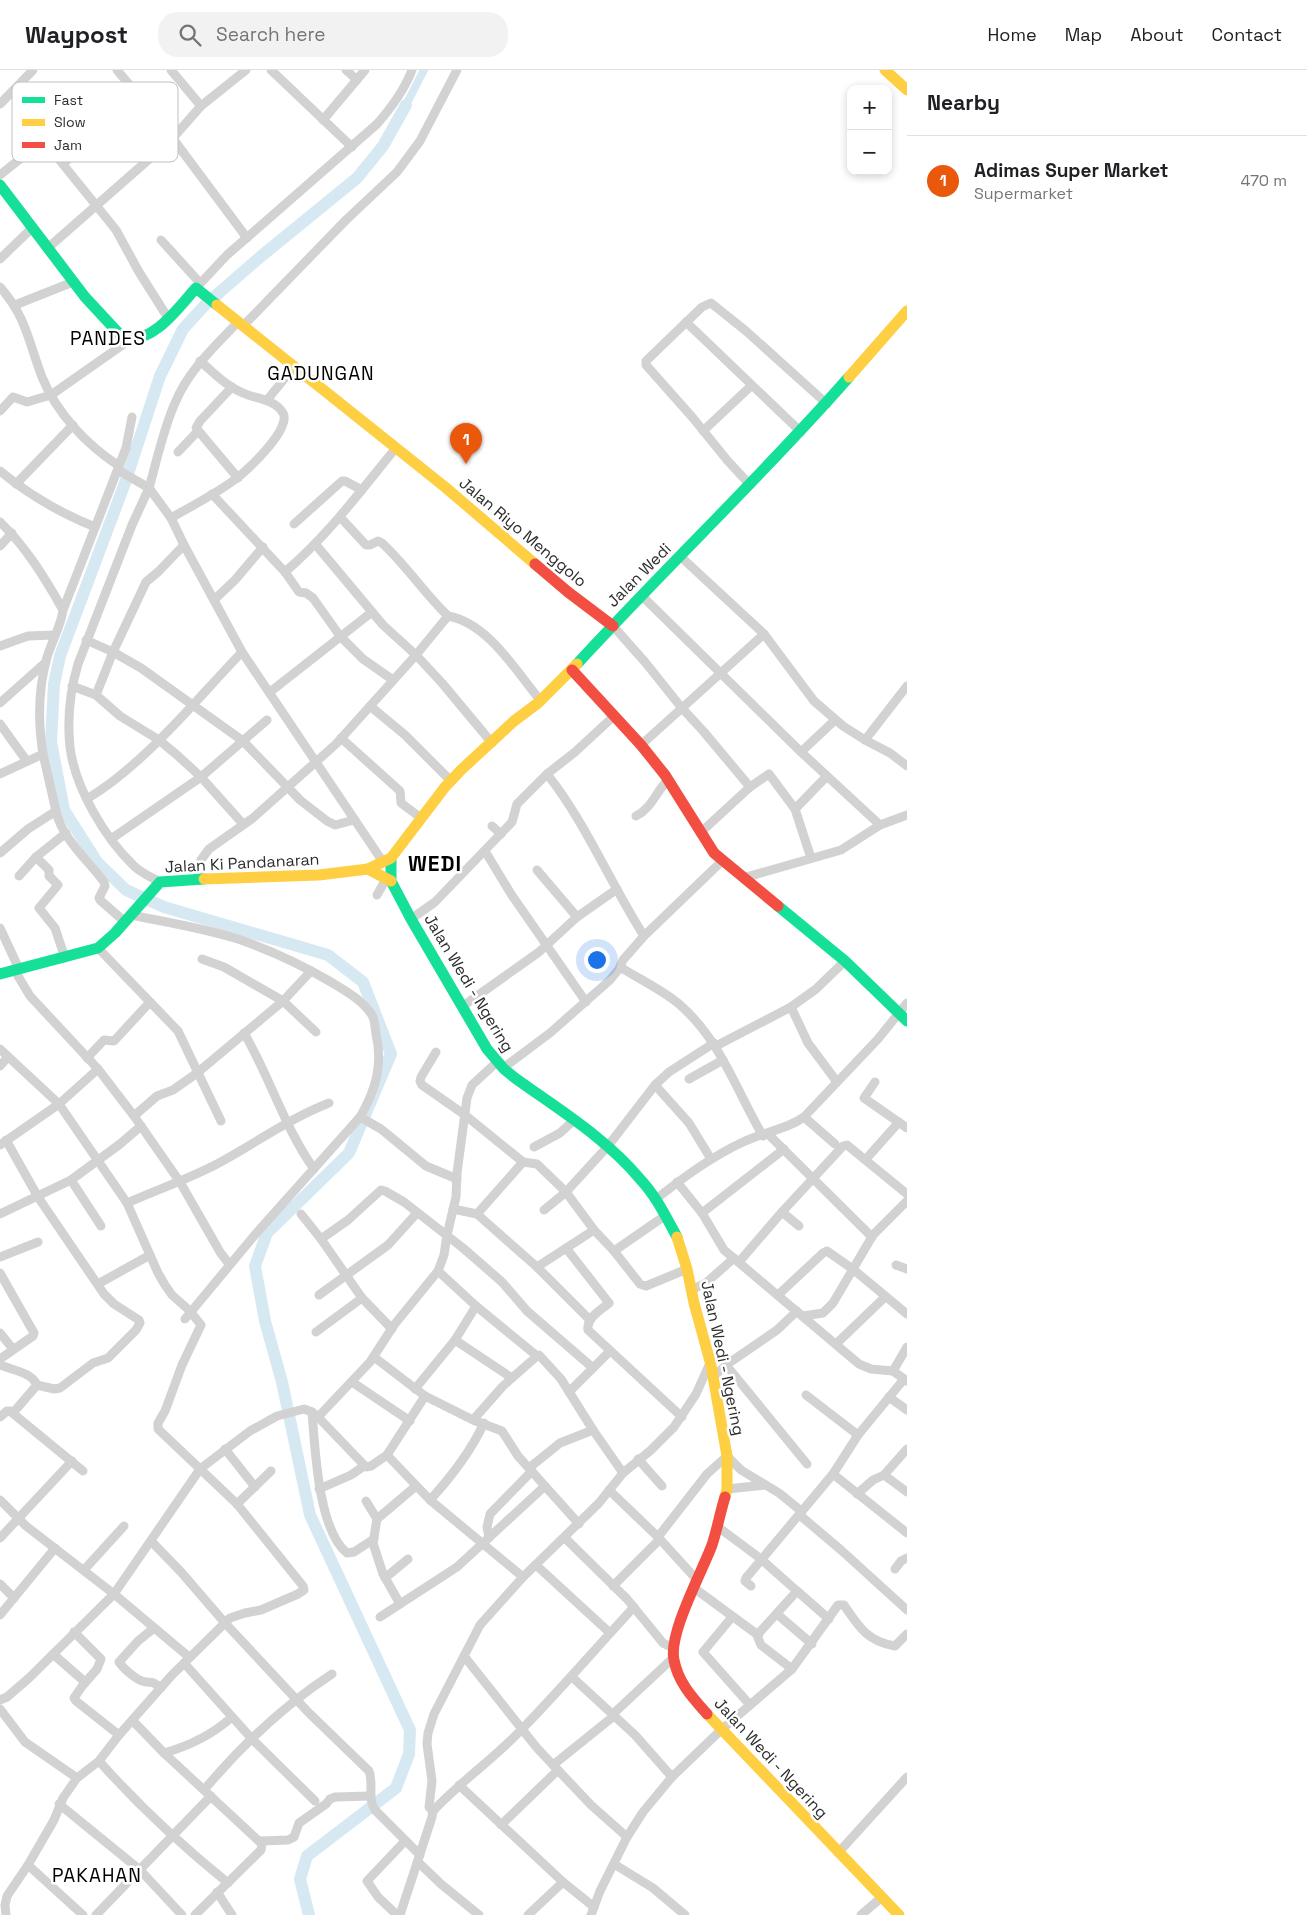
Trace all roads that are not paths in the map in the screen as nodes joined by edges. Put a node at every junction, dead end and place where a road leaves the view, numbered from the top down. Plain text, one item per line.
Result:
1 (33, 70) edge
2 (117, 70) edge
3 (171, 70) edge
4 (246, 70) edge
5 (271, 70) edge
6 (346, 70) edge
7 (365, 70) edge
8 (412, 70) edge
9 (457, 70) edge
10 (886, 70) edge
11 (357, 80) junction
12 (21, 82) edge
13 (127, 82) edge
14 (907, 90) edge
15 (12, 92) edge
16 (0, 104) edge
17 (201, 106) junction
18 (323, 120) junction
19 (178, 131) edge
20 (178, 146) edge
21 (352, 147) junction
22 (16, 162) edge
23 (145, 162) edge
24 (63, 164) edge
25 (0, 175) edge
26 (0, 185) edge
27 (97, 205) junction
28 (32, 228) junction
29 (247, 238) junction
30 (161, 240) dead end
31 (49, 247) junction
32 (0, 259) edge
33 (73, 282) junction
34 (199, 287) junction
35 (2, 292) edge
36 (15, 305) junction
37 (907, 311) edge
38 (168, 318) junction
39 (686, 322) junction
40 (240, 324) junction
41 (128, 341) junction
42 (200, 361) junction
43 (294, 367) junction
44 (751, 386) junction
45 (232, 387) junction
46 (51, 395) junction
47 (267, 400) junction
48 (828, 404) junction
49 (0, 411) edge
50 (132, 418) dead end
51 (73, 425) junction
52 (198, 431) junction
53 (703, 431) junction
54 (801, 432) junction
55 (395, 449) junction
56 (178, 452) dead end
57 (119, 469) junction
58 (0, 471) edge
59 (238, 478) junction
60 (16, 484) junction
61 (145, 485) junction
62 (750, 485) junction
63 (362, 490) junction
64 (212, 494) junction
65 (171, 518) junction
66 (340, 518) junction
67 (0, 522) edge
68 (294, 524) dead end
69 (95, 527) junction
70 (12, 533) junction
71 (184, 545) junction
72 (316, 545) junction
73 (0, 546) edge
74 (263, 547) junction
75 (681, 557) junction
76 (285, 572) junction
77 (642, 596) junction
78 (214, 600) junction
79 (63, 610) junction
80 (372, 612) junction
81 (448, 616) junction
82 (613, 626) junction
83 (764, 634) junction
84 (54, 635) junction
85 (340, 636) junction
86 (86, 640) junction
87 (0, 646) edge
88 (113, 652) junction
89 (242, 652) junction
90 (416, 655) junction
91 (46, 662) junction
92 (572, 670) junction
93 (721, 672) junction
94 (393, 680) junction
95 (72, 686) junction
96 (907, 686) edge
97 (270, 692) junction
98 (96, 695) junction
99 (540, 700) junction
100 (0, 703) edge
101 (193, 704) junction
102 (370, 706) junction
103 (681, 707) junction
104 (614, 716) junction
105 (267, 720) dead end
106 (835, 720) junction
107 (0, 724) edge
108 (341, 738) junction
109 (159, 740) junction
110 (865, 740) junction
111 (243, 741) junction
112 (492, 743) junction
113 (641, 745) junction
114 (802, 752) junction
115 (43, 754) junction
116 (26, 760) junction
117 (316, 762) junction
118 (907, 766) edge
119 (0, 774) edge
120 (547, 774) junction
121 (827, 776) junction
122 (201, 777) junction
123 (450, 780) junction
124 (668, 780) junction
125 (288, 788) junction
126 (750, 788) junction
127 (87, 799) junction
128 (796, 809) junction
129 (56, 811) junction
130 (636, 816) dead end
131 (907, 816) edge
132 (421, 818) junction
133 (354, 820) junction
134 (243, 824) junction
135 (880, 825) junction
136 (492, 826) dead end
137 (66, 833) junction
138 (700, 833) junction
139 (501, 834) junction
140 (111, 839) junction
141 (485, 850) junction
142 (0, 853) edge
143 (36, 857) junction
144 (811, 858) junction
145 (387, 860) junction
146 (722, 861) junction
147 (368, 869) junction
148 (538, 870) dead end
149 (19, 876) dead end
150 (744, 878) junction
151 (196, 879) junction
152 (389, 880) junction
153 (158, 884) junction
154 (617, 889) junction
155 (377, 896) dead end
156 (130, 916) junction
157 (577, 917) junction
158 (411, 919) junction
159 (0, 928) edge
160 (644, 936) junction
161 (547, 945) junction
162 (98, 948) junction
163 (65, 958) junction
164 (202, 958) dead end
165 (845, 961) junction
166 (620, 967) junction
167 (17, 970) junction
168 (311, 971) junction
169 (0, 974) edge
170 (283, 1001) junction
171 (150, 1002) junction
172 (586, 1002) junction
173 (463, 1006) junction
174 (791, 1007) junction
175 (905, 1012) edge
176 (244, 1032) junction
177 (316, 1032) dead end
178 (715, 1044) junction
179 (0, 1049) edge
180 (436, 1052) dead end
181 (8, 1057) junction
182 (87, 1058) junction
183 (724, 1060) junction
184 (500, 1065) junction
185 (0, 1066) edge
186 (98, 1070) junction
187 (197, 1073) junction
188 (688, 1079) dead end
189 (837, 1082) junction
190 (874, 1082) dead end
191 (655, 1085) junction
192 (329, 1103) dead end
193 (59, 1104) junction
194 (465, 1115) junction
195 (134, 1116) junction
196 (804, 1117) junction
197 (364, 1118) junction
198 (574, 1120) junction
199 (221, 1121) dead end
200 (287, 1124) junction
201 (903, 1125) edge
202 (141, 1126) junction
203 (765, 1135) junction
204 (3, 1142) edge
205 (834, 1144) dead end
206 (608, 1146) junction
207 (534, 1148) dead end
208 (784, 1149) junction
209 (711, 1159) junction
210 (866, 1159) junction
211 (96, 1161) junction
212 (523, 1162) junction
213 (314, 1169) junction
214 (812, 1178) junction
215 (457, 1179) junction
216 (72, 1180) junction
217 (180, 1182) junction
218 (677, 1182) junction
219 (566, 1192) junction
220 (907, 1194) edge
221 (38, 1196) junction
222 (656, 1199) junction
223 (907, 1201) edge
224 (127, 1203) junction
225 (900, 1208) junction
226 (453, 1209) junction
227 (544, 1210) dead end
228 (782, 1212) junction
229 (416, 1213) junction
230 (702, 1213) junction
231 (0, 1214) edge
232 (301, 1214) dead end
233 (477, 1214) junction
234 (666, 1215) junction
235 (907, 1215) edge
236 (101, 1226) dead end
237 (799, 1226) dead end
238 (594, 1230) junction
239 (447, 1235) junction
240 (872, 1237) junction
241 (321, 1239) junction
242 (38, 1242) dead end
243 (566, 1248) junction
244 (614, 1250) junction
245 (150, 1255) junction
246 (0, 1257) edge
247 (737, 1260) junction
248 (230, 1264) junction
249 (896, 1265) dead end
250 (537, 1267) junction
251 (907, 1268) edge
252 (687, 1269) junction
253 (438, 1270) junction
254 (854, 1270) junction
255 (0, 1273) edge
256 (347, 1276) junction
257 (98, 1284) junction
258 (690, 1290) junction
259 (319, 1295) dead end
260 (778, 1295) junction
261 (885, 1296) junction
262 (362, 1298) junction
263 (476, 1306) junction
264 (800, 1314) junction
265 (907, 1314) edge
266 (189, 1315) junction
267 (590, 1320) junction
268 (392, 1329) junction
269 (316, 1332) dead end
270 (0, 1333) edge
271 (455, 1340) junction
272 (836, 1344) junction
273 (907, 1347) edge
274 (13, 1349) junction
275 (610, 1351) junction
276 (537, 1356) junction
277 (374, 1357) junction
278 (0, 1359) edge
279 (0, 1365) edge
280 (726, 1365) junction
281 (594, 1368) junction
282 (712, 1369) junction
283 (893, 1371) junction
284 (512, 1378) junction
285 (905, 1380) edge
286 (352, 1382) junction
287 (37, 1385) junction
288 (414, 1389) junction
289 (570, 1392) junction
290 (806, 1395) dead end
291 (425, 1396) junction
292 (889, 1397) junction
293 (907, 1410) edge
294 (311, 1412) junction
295 (13, 1413) junction
296 (0, 1417) edge
297 (682, 1417) junction
298 (410, 1420) junction
299 (473, 1420) junction
300 (484, 1423) junction
301 (593, 1430) junction
302 (858, 1435) junction
303 (225, 1449) junction
304 (907, 1449) edge
305 (387, 1455) junction
306 (727, 1456) junction
307 (72, 1460) junction
308 (638, 1460) junction
309 (808, 1464) dead end
310 (364, 1466) junction
311 (200, 1469) junction
312 (530, 1470) junction
313 (83, 1471) dead end
314 (271, 1471) dead end
315 (622, 1473) junction
316 (833, 1474) junction
317 (884, 1475) junction
318 (765, 1485) junction
319 (416, 1486) junction
320 (545, 1486) junction
321 (662, 1486) dead end
322 (255, 1487) junction
323 (319, 1489) junction
324 (727, 1489) junction
325 (907, 1492) edge
326 (858, 1494) junction
327 (615, 1495) junction
328 (0, 1500) edge
329 (430, 1500) junction
330 (366, 1501) dead end
331 (237, 1504) junction
332 (801, 1514) junction
333 (377, 1519) junction
334 (19, 1520) junction
335 (579, 1524) junction
336 (124, 1526) dead end
337 (718, 1527) junction
338 (907, 1533) edge
339 (0, 1538) edge
340 (659, 1538) junction
341 (374, 1539) junction
342 (486, 1540) junction
343 (568, 1540) junction
344 (151, 1541) junction
345 (55, 1548) junction
346 (907, 1558) edge
347 (408, 1559) dead end
348 (761, 1559) junction
349 (538, 1567) junction
350 (895, 1569) dead end
351 (84, 1570) junction
352 (524, 1577) junction
353 (386, 1578) junction
354 (0, 1584) edge
355 (696, 1584) junction
356 (613, 1586) junction
357 (751, 1586) dead end
358 (797, 1591) junction
359 (114, 1594) junction
360 (14, 1598) junction
361 (400, 1604) junction
362 (634, 1607) junction
363 (907, 1610) edge
364 (777, 1614) junction
365 (0, 1615) edge
366 (380, 1617) dead end
367 (732, 1617) junction
368 (829, 1619) junction
369 (225, 1623) junction
370 (154, 1628) junction
371 (74, 1632) junction
372 (610, 1633) junction
373 (907, 1634) edge
374 (758, 1635) junction
375 (812, 1644) junction
376 (673, 1653) junction
377 (53, 1654) junction
378 (466, 1659) junction
379 (187, 1660) junction
380 (792, 1669) junction
381 (332, 1674) dead end
382 (572, 1677) junction
383 (84, 1684) junction
384 (161, 1688) junction
385 (296, 1699) junction
386 (0, 1700) edge
387 (750, 1705) junction
388 (0, 1709) edge
389 (614, 1715) junction
390 (232, 1717) junction
391 (132, 1721) junction
392 (522, 1730) junction
393 (721, 1730) junction
394 (118, 1735) junction
395 (252, 1739) junction
396 (164, 1753) junction
397 (99, 1760) junction
398 (556, 1767) junction
399 (672, 1777) junction
400 (907, 1777) edge
401 (77, 1778) junction
402 (459, 1785) junction
403 (207, 1793) junction
404 (315, 1801) dead end
405 (372, 1803) junction
406 (59, 1804) junction
407 (432, 1810) junction
408 (501, 1825) junction
409 (172, 1835) junction
410 (627, 1837) junction
411 (260, 1841) junction
412 (405, 1841) junction
413 (838, 1853) junction
414 (418, 1855) junction
415 (614, 1864) junction
416 (28, 1865) junction
417 (140, 1870) junction
418 (563, 1882) junction
419 (228, 1883) junction
420 (217, 1892) junction
421 (882, 1897) junction
422 (4, 1909) edge
423 (592, 1911) edge
424 (83, 1915) edge
425 (96, 1915) edge
426 (182, 1915) edge
427 (195, 1915) edge
428 (232, 1915) edge
429 (398, 1915) edge
430 (479, 1915) edge
431 (528, 1915) edge
432 (685, 1915) edge
433 (861, 1915) edge
434 (899, 1915) edge

1 - 12 street
2 - 13 street
3 - 17 street
4 - 17 street
5 - 18 street
6 - 11 street
7 - 11 street
8 - 21 street
9 - 40 street
10 - 14 main road
11 - 18 street
15 - 16 street
17 - 19 street
18 - 21 street
20 - 29 street
21 - 29 street
22 - 25 street
23 - 27 street
24 - 27 street
26 - 28 main road
27 - 31 street
27 - 38 street
28 - 31 main road
28 - 32 street
29 - 34 street
30 - 34 street
31 - 33 main road
33 - 36 street
33 - 41 main road
34 - 38 main road
34 - 40 main road, Jalan Riyo Menggolo
35 - 36 street
36 - 46 street
37 - 48 main road, Jalan Wedi
38 - 41 main road
39 - 44 street
39 - 48 street
39 - 53 street
40 - 42 street
40 - 43 main road, Jalan Riyo Menggolo
41 - 46 street
42 - 45 street
42 - 61 street
43 - 47 street
43 - 55 main road, Jalan Riyo Menggolo
44 - 53 street
44 - 54 street
45 - 47 street
45 - 52 street
46 - 49 street
46 - 51 street
47 - 59 street
48 - 54 main road, Jalan Wedi
50 - 57 street
51 - 57 street
51 - 60 street
52 - 56 street
52 - 59 street
53 - 62 street
54 - 62 main road, Jalan Wedi
55 - 63 street
55 - 82 main road, Jalan Riyo Menggolo
57 - 61 street
57 - 69 street
58 - 60 street
59 - 64 street
60 - 69 street
61 - 65 street
61 - 86 street
62 - 75 main road, Jalan Wedi
63 - 66 street
63 - 68 street
64 - 65 street
64 - 74 street
65 - 71 street
66 - 72 street
66 - 81 street
67 - 70 street
69 - 79 street
70 - 73 street
70 - 79 street
71 - 78 street
71 - 88 street
72 - 76 street
72 - 80 street
74 - 76 street
74 - 78 street
75 - 77 main road, Jalan Wedi
75 - 83 street
76 - 85 street
77 - 82 main road, Jalan Wedi
77 - 93 street
78 - 89 street
79 - 84 street
80 - 85 street
80 - 90 street
81 - 90 street
81 - 99 street
82 - 92 main road, Jalan Wedi
82 - 103 street
83 - 93 street
83 - 106 street
84 - 87 street
84 - 91 street
85 - 94 street
85 - 97 street
86 - 88 street
86 - 95 street
88 - 98 street
88 - 101 street
89 - 97 street
89 - 101 street
90 - 94 street
90 - 112 street
91 - 100 street
91 - 115 street
92 - 99 main road, Jalan Wedi
92 - 104 main road
93 - 103 street
93 - 114 street
94 - 102 street
95 - 98 street
95 - 127 street
96 - 110 street
97 - 117 street
98 - 109 street
99 - 112 main road, Jalan Wedi
101 - 109 street
101 - 111 street
102 - 108 street
102 - 123 street
103 - 113 street
103 - 126 street
104 - 113 main road
104 - 120 street
105 - 111 street
106 - 110 street
106 - 114 street
107 - 116 street
108 - 117 street
108 - 132 street
109 - 122 street
109 - 127 street
110 - 118 street
111 - 122 street
111 - 125 street
112 - 123 main road, Jalan Wedi
113 - 124 main road
114 - 121 street
115 - 116 street
115 - 129 street
116 - 119 street
117 - 125 street
117 - 133 street
120 - 139 street
120 - 154 street
121 - 128 street
121 - 135 street
122 - 134 street
122 - 140 street
123 - 132 main road, Jalan Wedi
124 - 130 street
124 - 138 main road
125 - 133 street
125 - 134 street
126 - 128 street
126 - 138 street
127 - 140 street
128 - 144 street
129 - 137 street
129 - 142 street
131 - 135 street
132 - 145 main road, Jalan Wedi
133 - 145 street
134 - 151 street
135 - 144 street
136 - 139 street
137 - 143 street
137 - 156 street
138 - 146 main road
139 - 141 street
140 - 153 street
141 - 158 street
141 - 161 street
143 - 149 street
143 - 163 street
144 - 150 street
145 - 147 main road, Jalan Ki Pandanaran
145 - 152 main road
146 - 150 main road
146 - 160 street
147 - 151 main road, Jalan Ki Pandanaran
147 - 152 main road
148 - 157 street
150 - 165 main road
151 - 153 main road, Jalan Ki Pandanaran
152 - 155 street
152 - 158 main road, Jalan Wedi - Ngering
153 - 156 main road, Jalan Ki Pandanaran
154 - 157 street
154 - 160 street
156 - 162 main road, Jalan Ki Pandanaran
156 - 168 street
157 - 161 street
158 - 173 main road, Jalan Wedi - Ngering
159 - 167 street
160 - 166 street
161 - 172 street
161 - 173 street
162 - 163 main road, Jalan Ki Pandanaran
162 - 171 street
163 - 167 main road, Jalan Ki Pandanaran
164 - 170 street
165 - 174 street
165 - 175 main road
166 - 172 street
166 - 178 street
167 - 169 main road, Jalan Ki Pandanaran
167 - 182 street
168 - 170 street
168 - 197 street
170 - 176 street
170 - 177 street
171 - 182 street
171 - 187 street
172 - 184 street
173 - 184 main road, Jalan Wedi - Ngering
174 - 178 street
174 - 189 street
175 - 189 street
176 - 187 street
176 - 200 street
178 - 183 street
178 - 191 street
179 - 181 street
180 - 194 street
181 - 185 street
181 - 193 street
182 - 186 street
183 - 188 street
183 - 203 street
184 - 194 street
184 - 198 main road, Jalan Wedi - Ngering
186 - 193 street
186 - 195 street
187 - 195 street
187 - 199 street
189 - 196 street
190 - 201 street
191 - 206 street
191 - 209 street
192 - 200 street
193 - 204 street
193 - 211 street
194 - 212 street
194 - 215 street
195 - 202 street
196 - 203 street
196 - 205 street
197 - 213 street
197 - 215 street
198 - 206 main road, Jalan Wedi - Ngering
198 - 207 street
200 - 213 street
200 - 217 street
201 - 210 street
202 - 211 street
202 - 217 street
203 - 208 street
203 - 209 street
204 - 221 street
206 - 219 street
206 - 222 main road, Jalan Wedi - Ngering
208 - 214 street
208 - 230 street
209 - 218 street
210 - 214 street
210 - 220 street
211 - 216 street
211 - 224 street
212 - 219 street
212 - 233 street
213 - 248 street
214 - 228 street
214 - 240 street
215 - 226 street
216 - 221 street
216 - 236 street
217 - 224 street
217 - 248 street
218 - 222 street
218 - 230 street
219 - 227 street
219 - 238 street
221 - 231 street
221 - 257 street
222 - 234 main road, Jalan Wedi - Ngering
223 - 225 street
224 - 245 street
225 - 235 street
225 - 240 street
226 - 233 street
226 - 239 street
228 - 237 street
228 - 247 street
229 - 239 street
229 - 241 street
229 - 256 street
230 - 247 street
232 - 241 street
233 - 250 street
234 - 244 street
234 - 252 main road, Jalan Wedi - Ngering
238 - 243 street
238 - 244 street
239 - 253 street
239 - 281 street
240 - 254 street
241 - 256 street
242 - 246 street
243 - 250 street
243 - 267 street
244 - 252 street
245 - 257 street
245 - 266 street
247 - 258 street
247 - 260 street
248 - 266 street
249 - 251 street
250 - 267 street
252 - 258 main road, Jalan Wedi - Ngering
253 - 263 street
253 - 268 street
254 - 260 street
254 - 261 street
254 - 264 street
255 - 274 street
256 - 259 street
256 - 262 street
257 - 287 street
258 - 282 main road, Jalan Wedi - Ngering
260 - 264 street
261 - 265 street
261 - 272 street
262 - 268 street
262 - 269 street
263 - 271 street
263 - 276 street
264 - 272 street
264 - 280 street
266 - 311 street
267 - 275 street
268 - 277 street
270 - 274 street
271 - 284 street
271 - 288 street
272 - 283 street
273 - 283 street
274 - 278 street
275 - 281 street
275 - 297 street
276 - 284 street
276 - 289 street
277 - 286 street
277 - 288 street
279 - 287 street
280 - 282 street
280 - 309 street
281 - 289 street
282 - 297 street
282 - 306 main road, Jalan Wedi - Ngering
283 - 285 street
284 - 299 street
285 - 292 street
286 - 294 street
286 - 298 street
287 - 295 street
288 - 291 street
289 - 301 street
290 - 302 street
291 - 298 street
291 - 299 street
292 - 293 street
292 - 302 street
294 - 303 street
294 - 310 street
294 - 323 street
295 - 296 street
295 - 307 street
297 - 308 street
298 - 305 street
299 - 300 street
300 - 312 street
300 - 329 street
301 - 312 street
301 - 315 street
302 - 316 street
303 - 311 street
303 - 322 street
304 - 317 street
305 - 310 street
305 - 319 street
306 - 318 street
306 - 324 main road, Jalan Wedi - Ngering
306 - 340 street
307 - 313 street
307 - 334 street
308 - 315 street
308 - 321 street
310 - 323 street
311 - 331 street
311 - 344 street
312 - 320 street
312 - 342 street
314 - 322 street
315 - 327 street
316 - 326 street
316 - 332 street
317 - 325 street
317 - 326 street
318 - 324 street
318 - 332 street
319 - 329 street
319 - 333 street
320 - 335 street
320 - 342 street
322 - 331 street
323 - 341 street
324 - 337 main road, Jalan Wedi - Ngering
326 - 338 street
327 - 335 street
327 - 340 street
328 - 334 street
329 - 342 street
330 - 333 street
331 - 369 street
332 - 348 street
332 - 363 street
333 - 341 street
334 - 339 street
334 - 345 street
335 - 343 street
336 - 351 street
337 - 348 street
337 - 355 main road, Jalan Wedi - Ngering
340 - 355 street
340 - 356 street
341 - 353 street
342 - 352 street
342 - 361 street
343 - 349 street
343 - 356 street
344 - 359 street
344 - 369 street
345 - 351 street
345 - 360 street
346 - 350 street
347 - 353 street
348 - 357 street
348 - 358 street
349 - 352 street
349 - 372 street
351 - 359 street
352 - 378 street
353 - 361 street
354 - 360 street
355 - 367 street
355 - 376 main road, Jalan Wedi - Ngering
356 - 362 street
358 - 364 street
358 - 368 street
359 - 370 street
359 - 371 street
360 - 365 street
361 - 366 street
362 - 372 street
362 - 376 street
364 - 374 street
364 - 375 street
367 - 374 street
367 - 387 street
368 - 373 street
368 - 375 street
369 - 379 street
369 - 385 street
370 - 379 street
370 - 384 street
371 - 377 street
371 - 383 street
372 - 382 street
374 - 380 street
375 - 380 street
376 - 389 street
376 - 393 main road, Jalan Wedi - Ngering
377 - 383 street
377 - 386 street
378 - 392 street
378 - 407 street
379 - 384 street
379 - 390 street
380 - 387 street
381 - 385 street
382 - 389 street
382 - 392 street
383 - 394 street
384 - 391 street
385 - 395 street
385 - 405 street
387 - 393 street
388 - 401 street
389 - 398 street
389 - 399 street
390 - 395 street
390 - 396 street
391 - 394 street
391 - 396 street
392 - 398 street
392 - 402 street
393 - 399 street
393 - 413 main road, Jalan Wedi - Ngering
394 - 397 street
395 - 403 street
395 - 404 street
396 - 403 street
397 - 401 street
397 - 409 street
398 - 408 street
398 - 410 street
399 - 410 street
400 - 413 street
401 - 406 street
402 - 407 street
402 - 408 street
403 - 409 street
403 - 411 street
405 - 411 street
405 - 412 street
406 - 416 street
406 - 417 street
407 - 414 street
408 - 418 street
409 - 417 street
409 - 419 street
410 - 415 street
411 - 419 street
412 - 414 street
412 - 429 street
413 - 421 main road, Jalan Wedi - Ngering
414 - 429 street
414 - 430 street
415 - 423 street
415 - 432 street
416 - 422 street
416 - 424 street
417 - 425 street
417 - 426 street
418 - 423 street
418 - 431 street
419 - 420 street
420 - 427 street
420 - 428 street
421 - 433 street
421 - 434 main road, Jalan Wedi - Ngering

